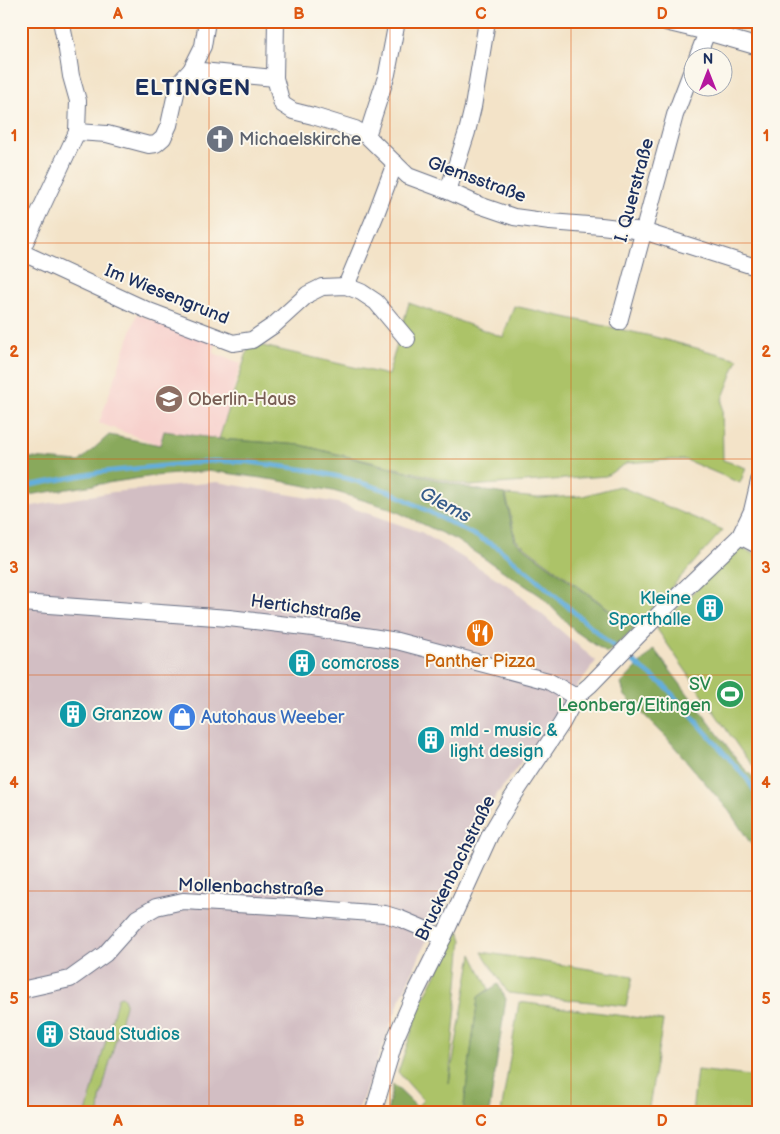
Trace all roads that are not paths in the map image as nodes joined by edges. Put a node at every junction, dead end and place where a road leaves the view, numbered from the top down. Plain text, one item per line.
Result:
1 (61, 21) edge
2 (207, 21) edge
3 (276, 21) edge
4 (397, 21) edge
5 (487, 21) edge
6 (661, 21) edge
7 (707, 32) junction
8 (759, 47) edge
9 (701, 48) edge
10 (191, 70) junction
11 (275, 78) junction
12 (682, 96) edge
13 (77, 132) junction
14 (367, 136) junction
15 (395, 163) junction
16 (448, 191) junction
17 (643, 232) junction
18 (21, 251) edge
19 (759, 268) edge
20 (346, 286) junction
21 (618, 322) dead end
22 (407, 339) dead end
23 (759, 481) edge
24 (740, 536) junction
25 (759, 546) edge
26 (21, 603) edge
27 (576, 697) junction
28 (443, 938) junction
29 (21, 990) edge
30 (373, 1113) edge

1 - 13 street
2 - 10 street
3 - 11 street, Glemsstraße
4 - 14 street
5 - 16 street
6 - 7 street
7 - 8 street
7 - 9 street
10 - 11 street
10 - 13 street
11 - 14 street, Glemsstraße
12 - 17 street, I. Querstraße
13 - 18 street
14 - 15 street, Glemsstraße
15 - 16 street, Glemsstraße
15 - 20 street
16 - 17 street, Glemsstraße
17 - 19 street, Glemsstraße
17 - 21 street, I. Querstraße
18 - 20 street, Im Wiesengrund
20 - 22 street
23 - 24 street, Bruckenbachstraße
24 - 25 street
24 - 27 street, Bruckenbachstraße
26 - 27 street, Hertichstraße
27 - 28 street, Bruckenbachstraße
28 - 29 street, Mollenbachstraße
28 - 30 street, Bruckenbachstraße

